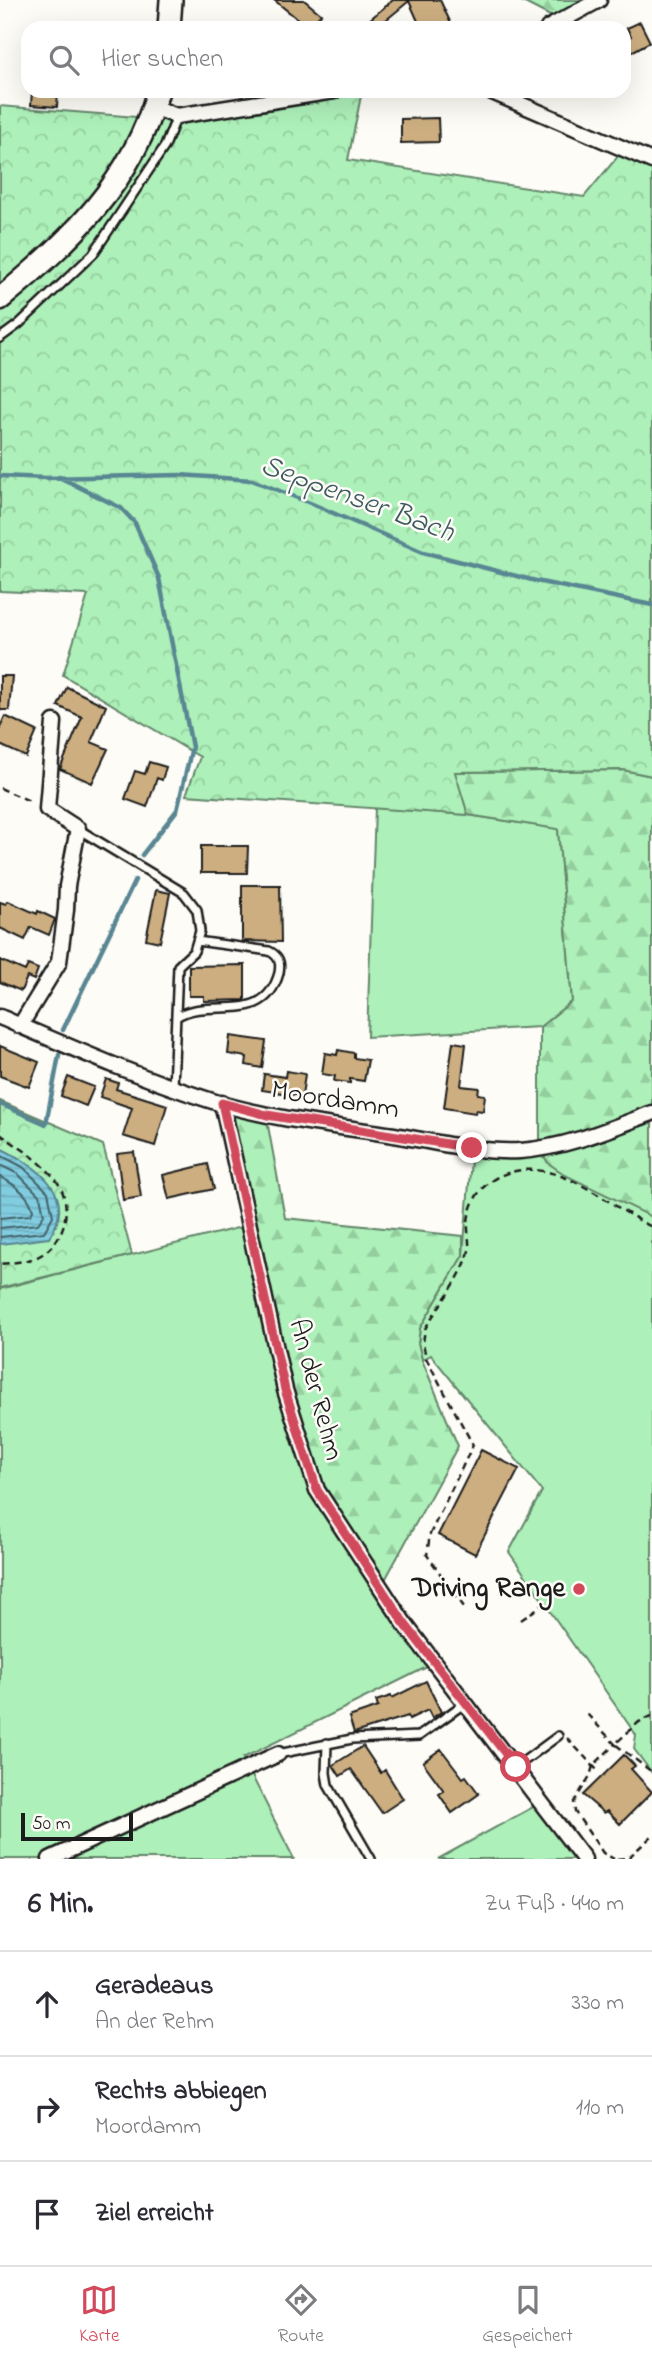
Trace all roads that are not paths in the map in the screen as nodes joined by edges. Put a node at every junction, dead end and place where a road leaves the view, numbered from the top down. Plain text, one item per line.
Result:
1 (171, 0) edge
2 (599, 0) edge
3 (170, 21) edge
4 (561, 21) edge
5 (290, 98) edge
6 (506, 98) edge
7 (155, 99) edge
8 (177, 116) junction
9 (652, 161) edge
10 (0, 299) edge
11 (0, 338) edge
12 (54, 722) dead end
13 (78, 829) junction
14 (197, 941) junction
15 (0, 1017) edge
16 (176, 1017) junction
17 (20, 1026) junction
18 (173, 1087) junction
19 (222, 1103) junction
20 (652, 1113) edge
21 (466, 1703) junction
22 (560, 1734) road end
23 (327, 1743) junction
24 (278, 1754) joint
25 (516, 1767) junction
26 (50, 1859) edge
27 (371, 1859) edge
28 (584, 1859) edge

1 - 3 main road
2 - 4 street
5 - 8 street
6 - 9 street
7 - 8 street
7 - 10 main road
8 - 11 lane
12 - 13 street
13 - 14 lane
13 - 17 street
14 - 16 lane
14 - 16 lane
15 - 17 street, Moordamm
16 - 18 lane
17 - 18 street, Moordamm
18 - 19 street, Moordamm
19 - 20 street, Moordamm
19 - 21 street, An der Rehm
21 - 23 lane
21 - 25 street, An der Rehm
22 - 25 lane
23 - 24 lane
23 - 27 lane
24 - 26 street
25 - 28 street, An der Rehm

